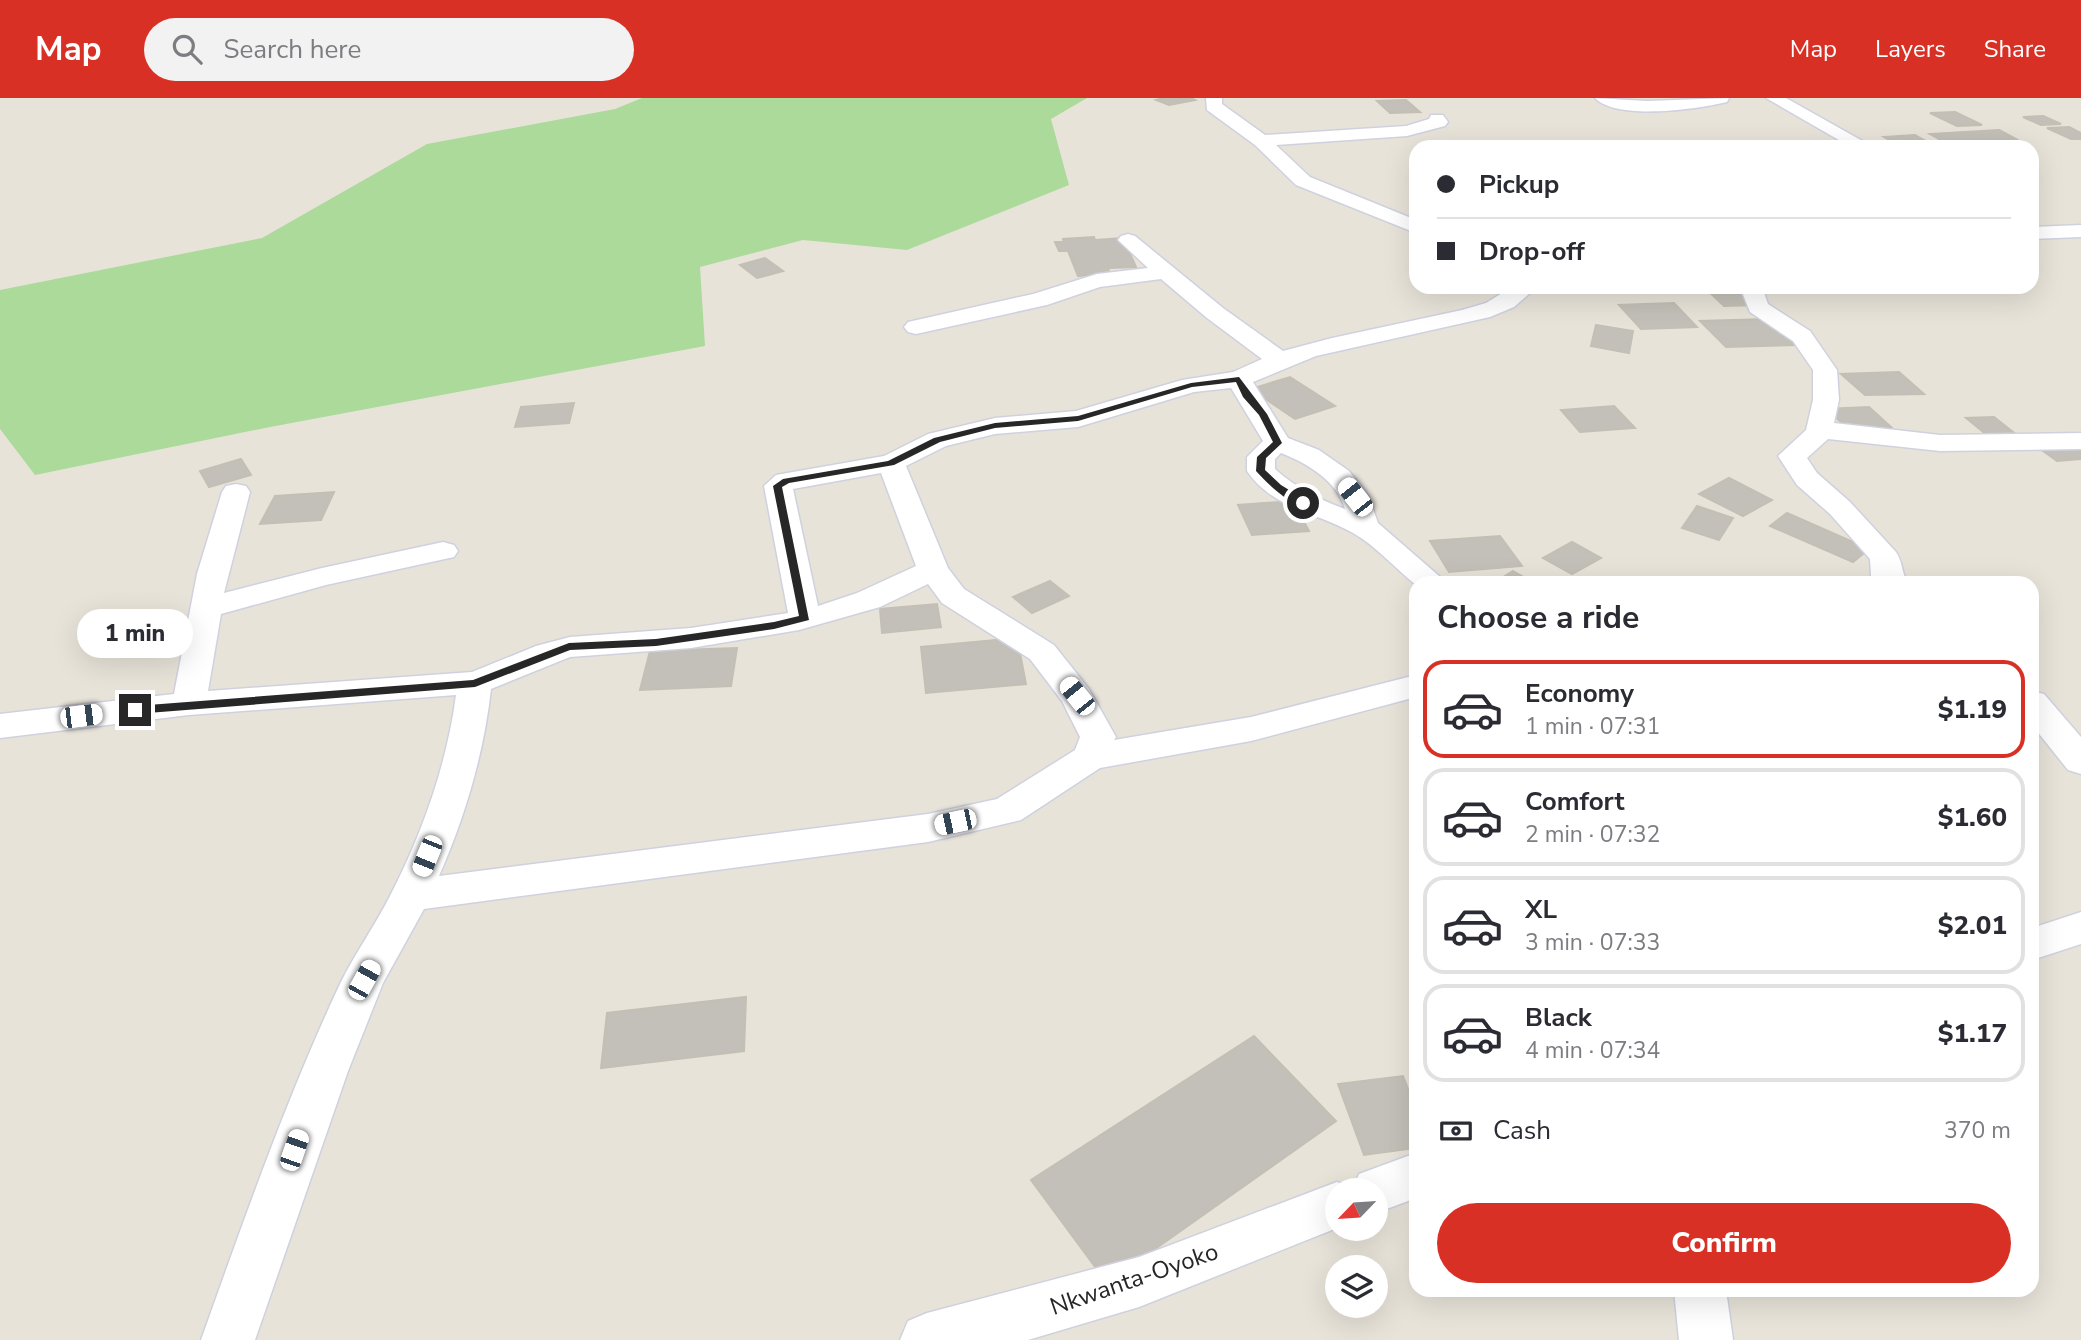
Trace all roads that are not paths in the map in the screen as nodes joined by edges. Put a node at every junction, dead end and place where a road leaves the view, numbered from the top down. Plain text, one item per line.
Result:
1 (1214, 98) edge
2 (1603, 98) edge
3 (1721, 98) edge
4 (1775, 98) edge
5 (1791, 98) edge
6 (1437, 119) dead end
7 (1407, 131) junction
8 (1420, 140) edge
9 (1851, 140) edge
10 (1261, 141) junction
11 (1409, 224) edge
12 (2081, 232) edge
13 (2039, 233) edge
14 (1128, 240) dead end
15 (1164, 272) junction
16 (1519, 294) edge
17 (1753, 294) edge
18 (916, 327) dead end
19 (1278, 359) junction
20 (1239, 379) junction
21 (1819, 429) junction
22 (2081, 441) edge
23 (1278, 443) junction
24 (891, 463) junction
25 (236, 492) dead end
26 (1364, 527) junction
27 (443, 551) dead end
28 (933, 569) junction
29 (1424, 576) edge
30 (1886, 576) edge
31 (206, 608) junction
32 (805, 618) junction
33 (475, 683) junction
34 (1409, 688) edge
35 (189, 704) junction
36 (2039, 710) edge
37 (0, 726) edge
38 (1090, 757) junction
39 (2081, 761) edge
40 (412, 895) junction
41 (2081, 928) edge
42 (2039, 942) edge
43 (1409, 1178) edge
44 (1388, 1186) edge
45 (1325, 1210) edge
46 (1701, 1297) edge
47 (228, 1340) edge
48 (926, 1340) edge
49 (1706, 1340) edge

1 - 10 street
2 - 3 street
4 - 5 street
4 - 9 street
6 - 7 street
7 - 8 street
7 - 10 street
10 - 11 street
12 - 13 street
14 - 15 street
15 - 18 street
15 - 19 street
16 - 19 street
17 - 21 street
19 - 20 street
20 - 23 street
20 - 24 street
21 - 22 street
21 - 30 street
23 - 26 street
23 - 26 street
24 - 28 street
24 - 32 street
25 - 31 street
26 - 29 street
27 - 31 street
28 - 32 street
28 - 38 street
31 - 35 street
32 - 33 street
33 - 35 street
33 - 40 street
34 - 38 street
35 - 37 street
36 - 39 street
38 - 40 street
40 - 47 street
41 - 42 street
43 - 44 street
45 - 48 street, Nkwanta-Oyoko
46 - 49 street

